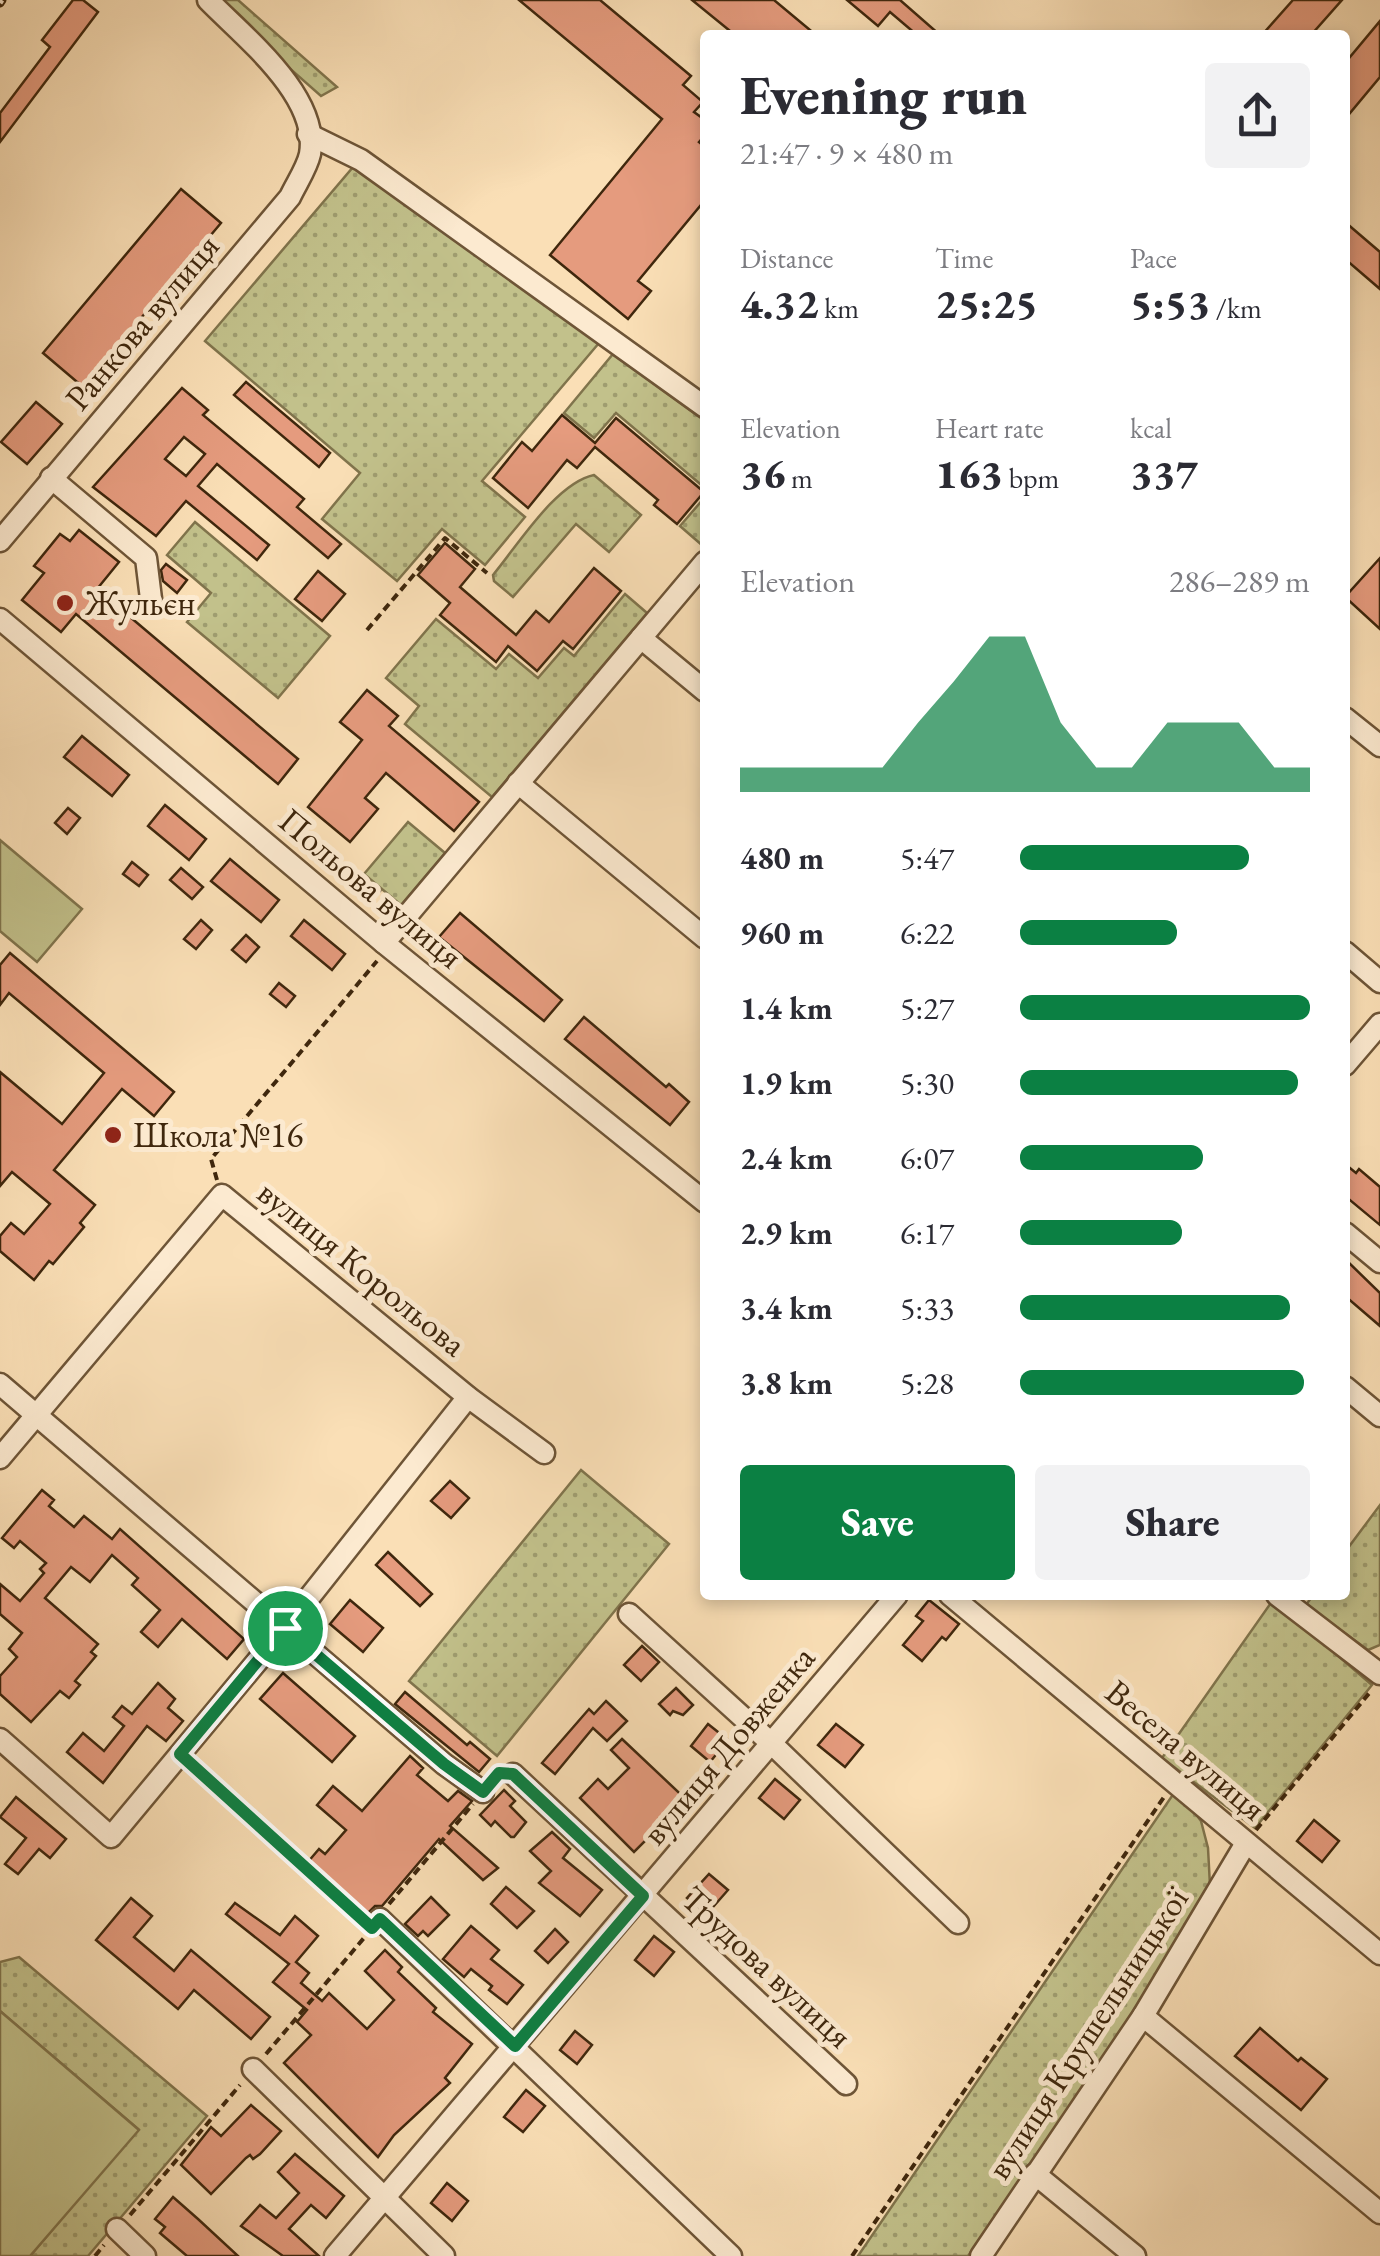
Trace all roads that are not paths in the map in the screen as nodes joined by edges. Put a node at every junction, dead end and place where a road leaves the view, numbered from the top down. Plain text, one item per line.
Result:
1 (208, 0) edge
2 (308, 134) junction
3 (700, 403) edge
4 (51, 478) junction
5 (0, 541) edge
6 (700, 568) edge
7 (152, 607) dead end
8 (0, 619) edge
9 (640, 638) junction
10 (700, 687) edge
11 (1350, 722) edge
12 (1380, 746) edge
13 (518, 783) junction
14 (700, 934) edge
15 (384, 943) junction
16 (1350, 956) edge
17 (1380, 982) edge
18 (1380, 1024) edge
19 (1350, 1059) edge
20 (700, 1198) edge
21 (1350, 1237) edge
22 (1380, 1262) edge
23 (0, 1384) edge
24 (1350, 1391) edge
25 (468, 1397) junction
26 (36, 1415) junction
27 (1380, 1416) edge
28 (544, 1454) dead end
29 (0, 1458) edge
30 (893, 1600) edge
31 (956, 1600) edge
32 (1284, 1600) edge
33 (629, 1614) dead end
34 (285, 1628) junction
35 (1379, 1672) edge
36 (0, 1740) edge
37 (771, 1743) junction
38 (513, 1774) dead end
39 (483, 1792) road end
40 (1246, 1843) junction
41 (643, 1896) junction
42 (380, 1919) road end
43 (958, 1923) dead end
44 (1380, 1954) edge
45 (1143, 2016) junction
46 (515, 2046) junction
47 (253, 2069) road end
48 (846, 2084) dead end
49 (1036, 2174) junction
50 (384, 2198) junction
51 (1380, 2213) edge
52 (117, 2230) road end
53 (145, 2256) edge
54 (336, 2256) edge
55 (444, 2256) edge
56 (731, 2256) edge
57 (981, 2256) edge
58 (1135, 2256) edge

1 - 2 street
2 - 3 street
2 - 4 street, Ранкова вулиця
4 - 5 street, Ранкова вулиця
4 - 7 street
6 - 9 street
8 - 15 street, Польова вулиця
9 - 10 street
9 - 13 street
11 - 12 street
13 - 14 street
13 - 15 street
15 - 20 street, Польова вулиця
16 - 17 street
18 - 19 street
21 - 22 street
23 - 26 street
24 - 27 street
25 - 26 street, вулиця Корольова
25 - 28 street, вулиця Корольова
25 - 34 street
26 - 29 street, вулиця Корольова
26 - 34 street
30 - 37 street, вулиця Довженка
31 - 40 street, Весела вулиця
32 - 35 street
33 - 37 street
34 - 36 street
34 - 39 street
37 - 41 street, вулиця Довженка
37 - 43 street
38 - 41 street, Трудова вулиця
40 - 44 street, Весела вулиця
40 - 45 street, вулиця Крушельницької
41 - 46 street, вулиця Довженка
41 - 48 street, Трудова вулиця
42 - 46 street
45 - 49 street, вулиця Крушельницької
45 - 51 street
46 - 50 street, вулиця Довженка
46 - 56 street
47 - 50 street
49 - 57 street, вулиця Крушельницької
49 - 58 street
50 - 54 street, вулиця Довженка
50 - 55 street
52 - 53 street

